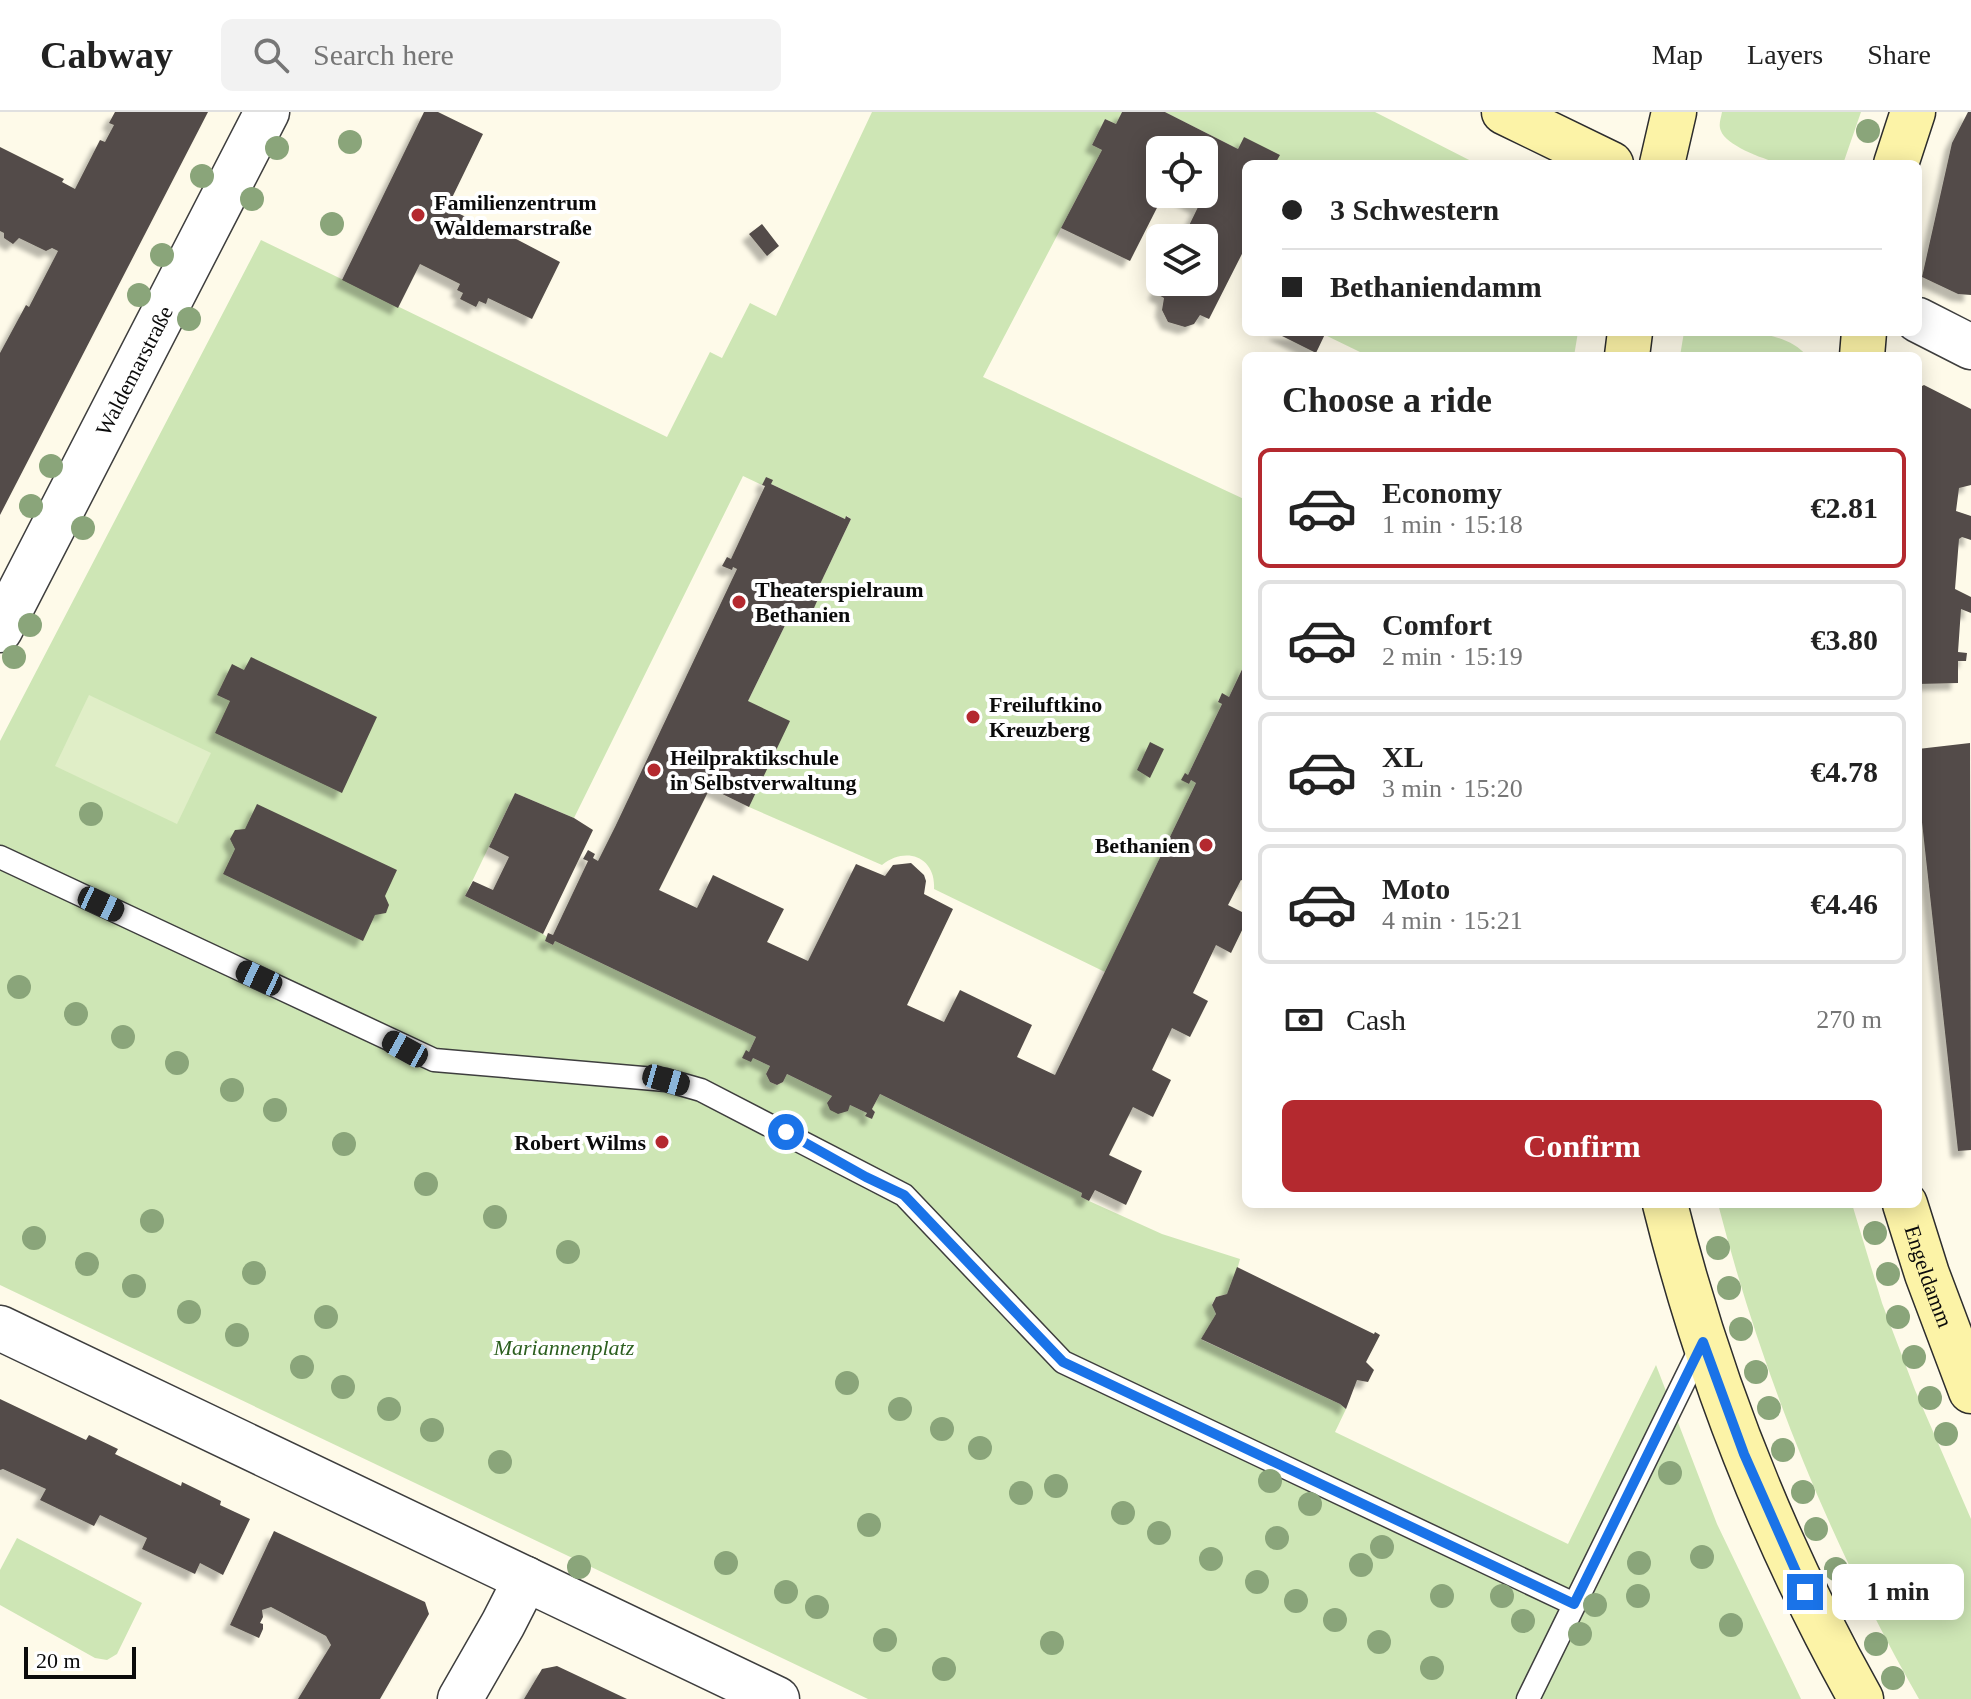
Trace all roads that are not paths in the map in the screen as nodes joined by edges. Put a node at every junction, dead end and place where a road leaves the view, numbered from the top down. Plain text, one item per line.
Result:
1 (267, 112) edge
2 (1504, 112) edge
3 (1674, 112) edge
4 (1913, 112) edge
5 (1603, 160) edge
6 (1663, 160) edge
7 (1897, 160) edge
8 (1922, 322) edge
9 (1971, 347) edge
10 (0, 630) edge
11 (0, 857) edge
12 (1666, 1208) edge
13 (1906, 1208) edge
14 (0, 1328) edge
15 (1703, 1342) junction
16 (1971, 1391) edge
17 (526, 1579) junction
18 (1574, 1604) junction
19 (460, 1699) edge
20 (777, 1699) edge
21 (1528, 1699) edge
22 (1861, 1699) edge

1 - 10 street, Waldemarstraße
2 - 5 street
3 - 6 street
4 - 7 street
8 - 9 street
11 - 18 lane
12 - 15 street
13 - 16 street, Engeldamm
14 - 17 street
15 - 18 lane
15 - 22 street
17 - 19 street
17 - 20 street
18 - 21 lane

